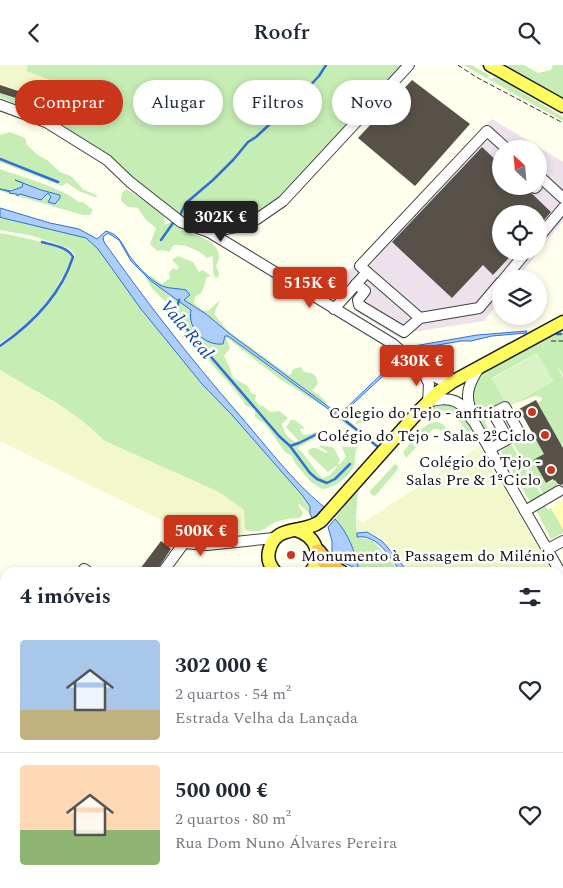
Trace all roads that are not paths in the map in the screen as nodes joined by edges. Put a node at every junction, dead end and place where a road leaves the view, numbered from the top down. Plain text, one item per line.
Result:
1 (409, 65) edge
2 (490, 65) edge
3 (0, 105) edge
4 (563, 106) edge
5 (497, 140) edge
6 (548, 189) edge
7 (563, 198) edge
8 (563, 209) edge
9 (547, 228) edge
10 (209, 232) junction
11 (519, 260) edge
12 (511, 270) edge
13 (367, 272) junction
14 (356, 284) junction
15 (492, 292) edge
16 (334, 309) junction
17 (420, 318) junction
18 (563, 322) edge
19 (479, 367) junction
20 (422, 370) junction
21 (452, 382) junction
22 (428, 401) junction
23 (474, 422) junction
24 (508, 439) dead end
25 (490, 449) junction
26 (559, 491) dead end
27 (525, 511) junction
28 (321, 521) junction
29 (296, 530) junction
30 (274, 539) junction
31 (241, 541) junction
32 (563, 541) edge
33 (316, 548) junction
34 (546, 550) junction
35 (166, 567) edge
36 (270, 567) edge
37 (313, 567) edge
38 (331, 567) edge
39 (557, 567) edge

1 - 10 street
2 - 4 main road
3 - 10 street
5 - 13 street
6 - 7 street
8 - 9 street
10 - 16 street
11 - 12 street
13 - 14 street
13 - 17 street
14 - 16 street
14 - 17 street
15 - 17 street
16 - 20 street
18 - 19 main road
19 - 21 main road
19 - 23 street
20 - 21 street
20 - 22 street
21 - 22 main road
22 - 23 street
22 - 28 main road
23 - 25 street
24 - 25 street
25 - 27 street
26 - 27 street
27 - 34 street
28 - 29 main road
28 - 33 main road
29 - 30 main road
29 - 33 main road
30 - 31 street
30 - 36 main road
31 - 35 street
31 - 36 street
32 - 34 street
33 - 37 main road
33 - 38 highway
34 - 39 street

